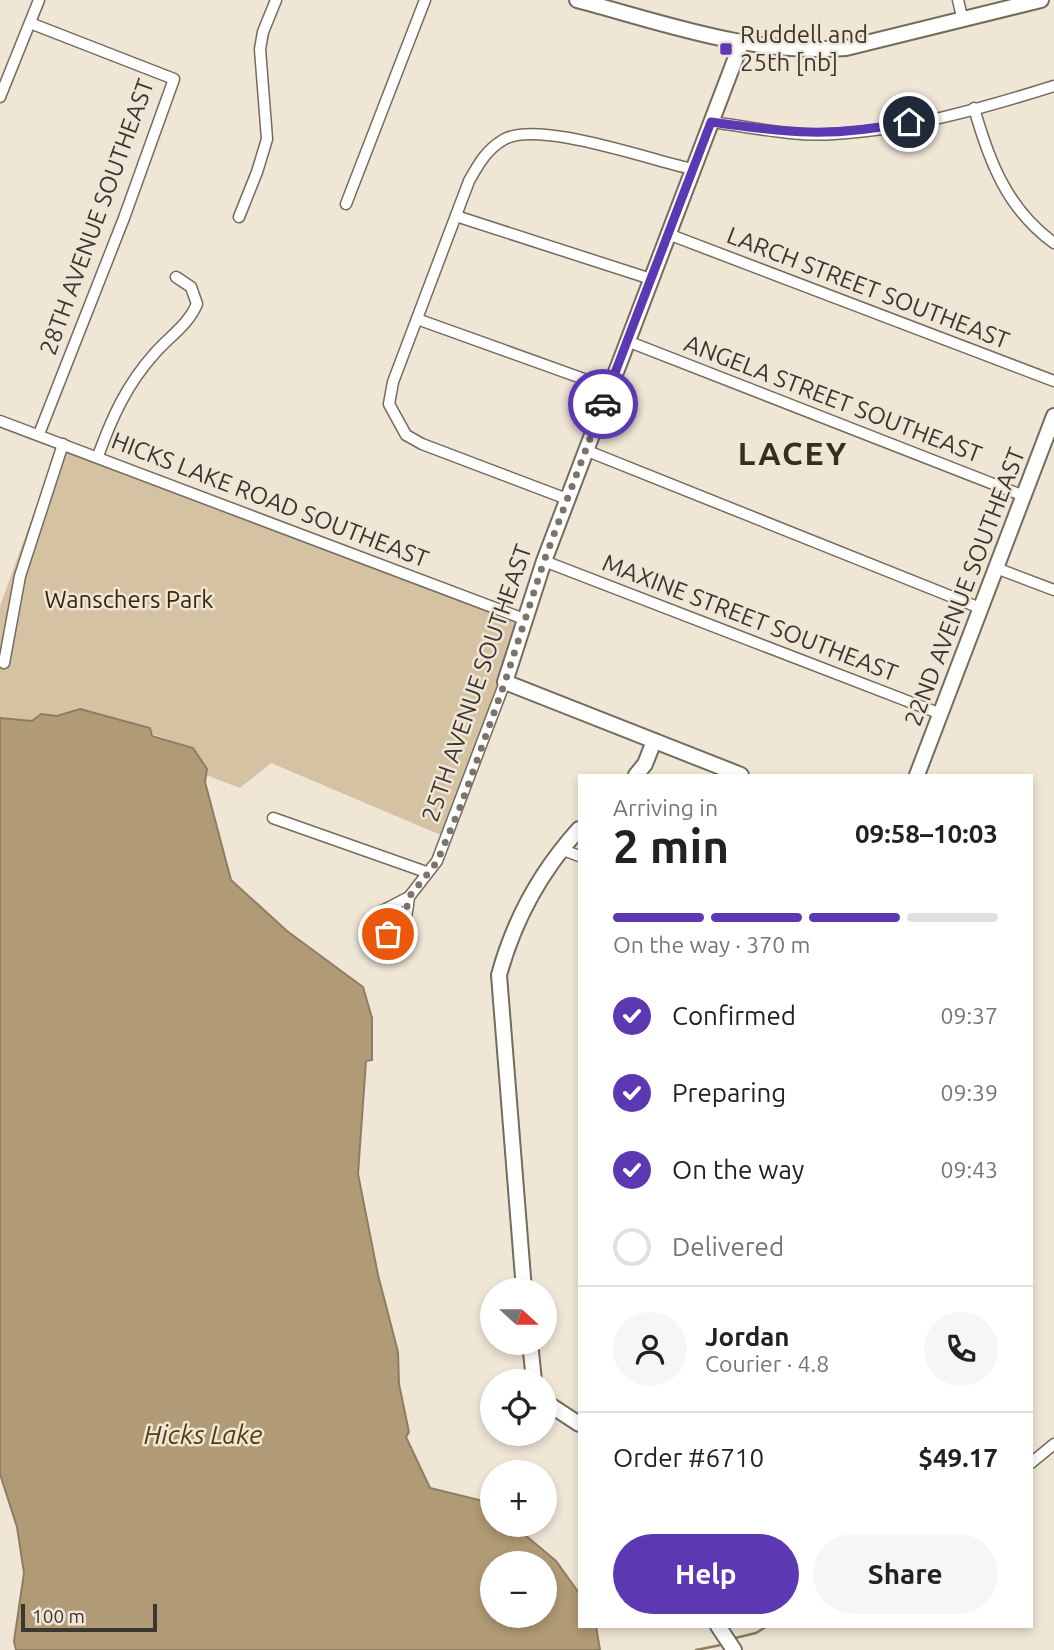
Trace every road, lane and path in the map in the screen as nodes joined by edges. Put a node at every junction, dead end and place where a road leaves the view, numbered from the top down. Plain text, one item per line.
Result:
1 (39, 0) edge
2 (276, 0) edge
3 (425, 0) edge
4 (577, 0) edge
5 (958, 0) edge
6 (1041, 0) edge
7 (963, 21) junction
8 (30, 23) junction
9 (741, 44) junction
10 (1054, 86) edge
11 (0, 97) edge
12 (974, 108) junction
13 (711, 122) junction
14 (692, 169) junction
15 (346, 204) dead end
16 (456, 216) junction
17 (239, 217) dead end
18 (668, 234) junction
19 (1054, 243) edge
20 (176, 277) dead end
21 (650, 279) junction
22 (417, 319) junction
23 (626, 341) junction
24 (1054, 381) edge
25 (609, 388) junction
26 (1054, 416) edge
27 (0, 421) edge
28 (39, 434) junction
29 (63, 444) junction
30 (585, 450) junction
31 (98, 456) junction
32 (1024, 496) junction
33 (567, 499) junction
34 (544, 561) junction
35 (996, 568) junction
36 (1054, 590) edge
37 (980, 608) junction
38 (524, 619) junction
39 (4, 663) dead end
40 (505, 682) junction
41 (941, 714) junction
42 (654, 741) junction
43 (637, 774) edge
44 (738, 774) edge
45 (918, 774) edge
46 (273, 818) dead end
47 (578, 830) edge
48 (561, 849) junction
49 (578, 856) edge
50 (426, 872) junction
51 (409, 897) dead end
52 (523, 1278) edge
53 (557, 1409) edge
54 (578, 1422) edge
55 (1054, 1444) edge
56 (1033, 1461) edge
57 (719, 1628) edge
58 (734, 1650) edge

1 - 8 street
2 - 17 street
3 - 15 street
4 - 9 street
5 - 7 street
6 - 7 street
7 - 9 street
8 - 11 street
8 - 28 street, 28TH AVENUE SOUTHEAST
9 - 13 street, 25TH AVENUE SOUTHEAST
10 - 12 street
12 - 13 street
12 - 19 street
13 - 14 street, 25TH AVENUE SOUTHEAST
14 - 16 street
14 - 18 street, 25TH AVENUE SOUTHEAST
16 - 21 street
16 - 22 street
18 - 21 street, 25TH AVENUE SOUTHEAST
18 - 24 street, LARCH STREET SOUTHEAST
20 - 31 street
21 - 23 street, 25TH AVENUE SOUTHEAST
22 - 25 street
22 - 33 street
23 - 25 street, 25TH AVENUE SOUTHEAST
23 - 32 street, ANGELA STREET SOUTHEAST
25 - 30 street, 25TH AVENUE SOUTHEAST
26 - 32 street, 22ND AVENUE SOUTHEAST
27 - 28 street, HICKS LAKE ROAD SOUTHEAST
28 - 29 street, HICKS LAKE ROAD SOUTHEAST
29 - 31 street, HICKS LAKE ROAD SOUTHEAST
29 - 39 street
30 - 33 street, 25TH AVENUE SOUTHEAST
30 - 37 street
31 - 38 street, HICKS LAKE ROAD SOUTHEAST
32 - 35 street, 22ND AVENUE SOUTHEAST
33 - 34 street, 25TH AVENUE SOUTHEAST
34 - 38 street, 25TH AVENUE SOUTHEAST
34 - 41 street, MAXINE STREET SOUTHEAST
35 - 36 street
35 - 37 street, 22ND AVENUE SOUTHEAST
37 - 41 street, 22ND AVENUE SOUTHEAST
38 - 40 street, 25TH AVENUE SOUTHEAST
40 - 42 street
40 - 50 street, 25TH AVENUE SOUTHEAST
41 - 45 street, 22ND AVENUE SOUTHEAST
42 - 43 street
42 - 44 street
46 - 50 street
47 - 48 street
48 - 49 street
48 - 52 street
50 - 51 street, 25TH AVENUE SOUTHEAST
53 - 54 street
55 - 56 street
57 - 58 street

